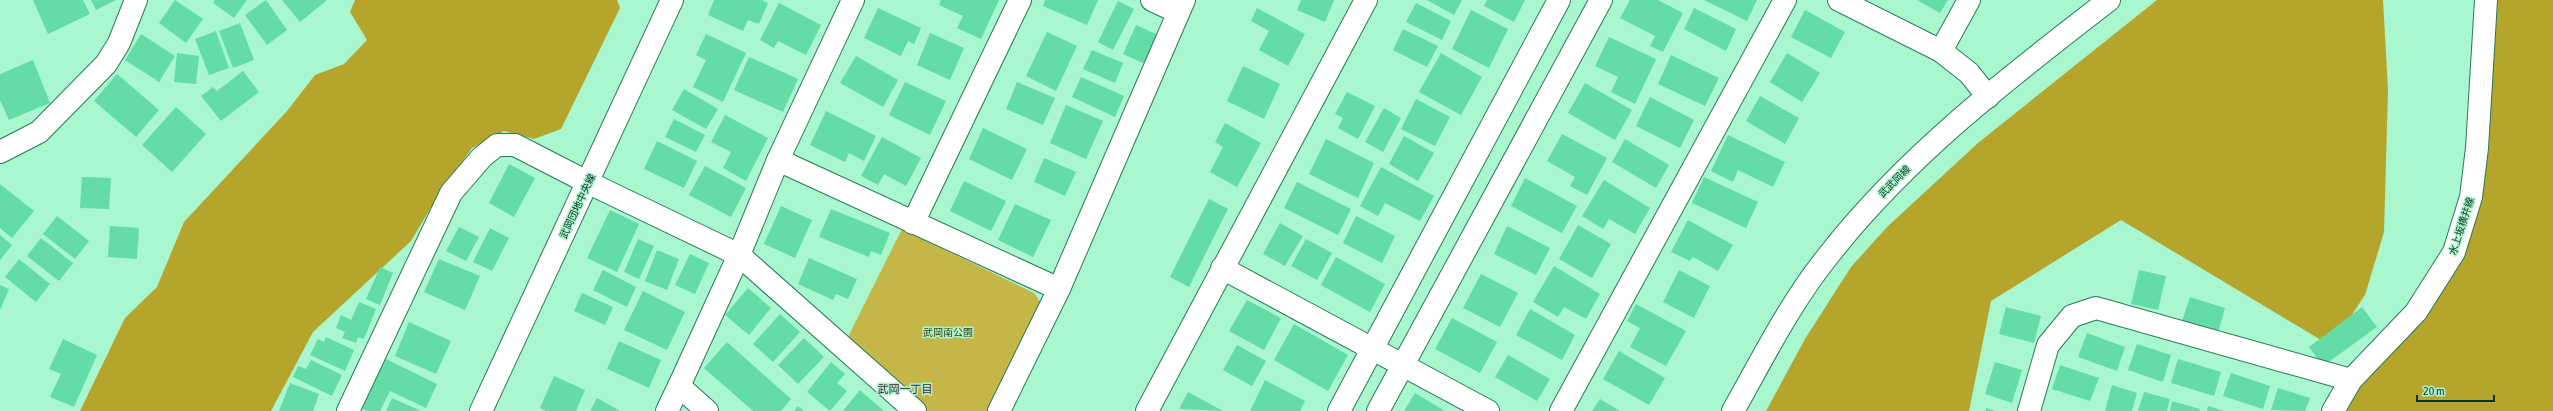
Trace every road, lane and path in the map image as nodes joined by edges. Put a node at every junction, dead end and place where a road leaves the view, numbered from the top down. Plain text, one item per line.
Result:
1 (136, 0) edge
2 (672, 0) edge
3 (853, 0) edge
4 (1020, 0) edge
5 (1152, 0) edge
6 (1366, 0) edge
7 (1559, 0) edge
8 (1601, 0) edge
9 (1785, 0) edge
10 (1839, 0) edge
11 (1969, 0) edge
12 (2109, 0) edge
13 (2486, 0) edge
14 (1181, 6) edge
15 (1940, 51) junction
16 (1988, 97) junction
17 (0, 152) edge
18 (778, 160) junction
19 (587, 182) junction
20 (913, 223) junction
21 (739, 255) junction
22 (1222, 268) junction
23 (1059, 289) junction
24 (1372, 349) junction
25 (1404, 366) junction
26 (2351, 380) junction
27 (679, 386) junction
28 (348, 411) edge
29 (481, 411) edge
30 (667, 411) edge
31 (707, 411) edge
32 (915, 411) edge
33 (999, 411) edge
34 (1147, 411) edge
35 (1339, 411) edge
36 (1378, 411) edge
37 (1488, 411) edge
38 (1561, 411) edge
39 (1733, 411) edge
40 (2029, 411) edge
41 (2333, 411) edge

1 - 17 street
2 - 19 street, 武岡団地中央線
3 - 18 street
4 - 20 street
5 - 14 street
6 - 22 street
7 - 24 street
8 - 25 street
9 - 38 street
10 - 15 street
11 - 15 street
12 - 16 street, 武武岡線
13 - 26 street, 水上坂横井線
14 - 23 street
15 - 16 street
16 - 39 street, 武武岡線
18 - 20 street
18 - 21 street
19 - 21 street
19 - 28 street
19 - 29 street, 武岡団地中央線
20 - 23 street
21 - 27 street
21 - 32 street
22 - 24 street
22 - 34 street
23 - 33 street
24 - 25 street
24 - 35 street
25 - 36 street
25 - 37 street
26 - 40 street
26 - 41 street, 水上坂横井線
27 - 30 street
27 - 31 street

